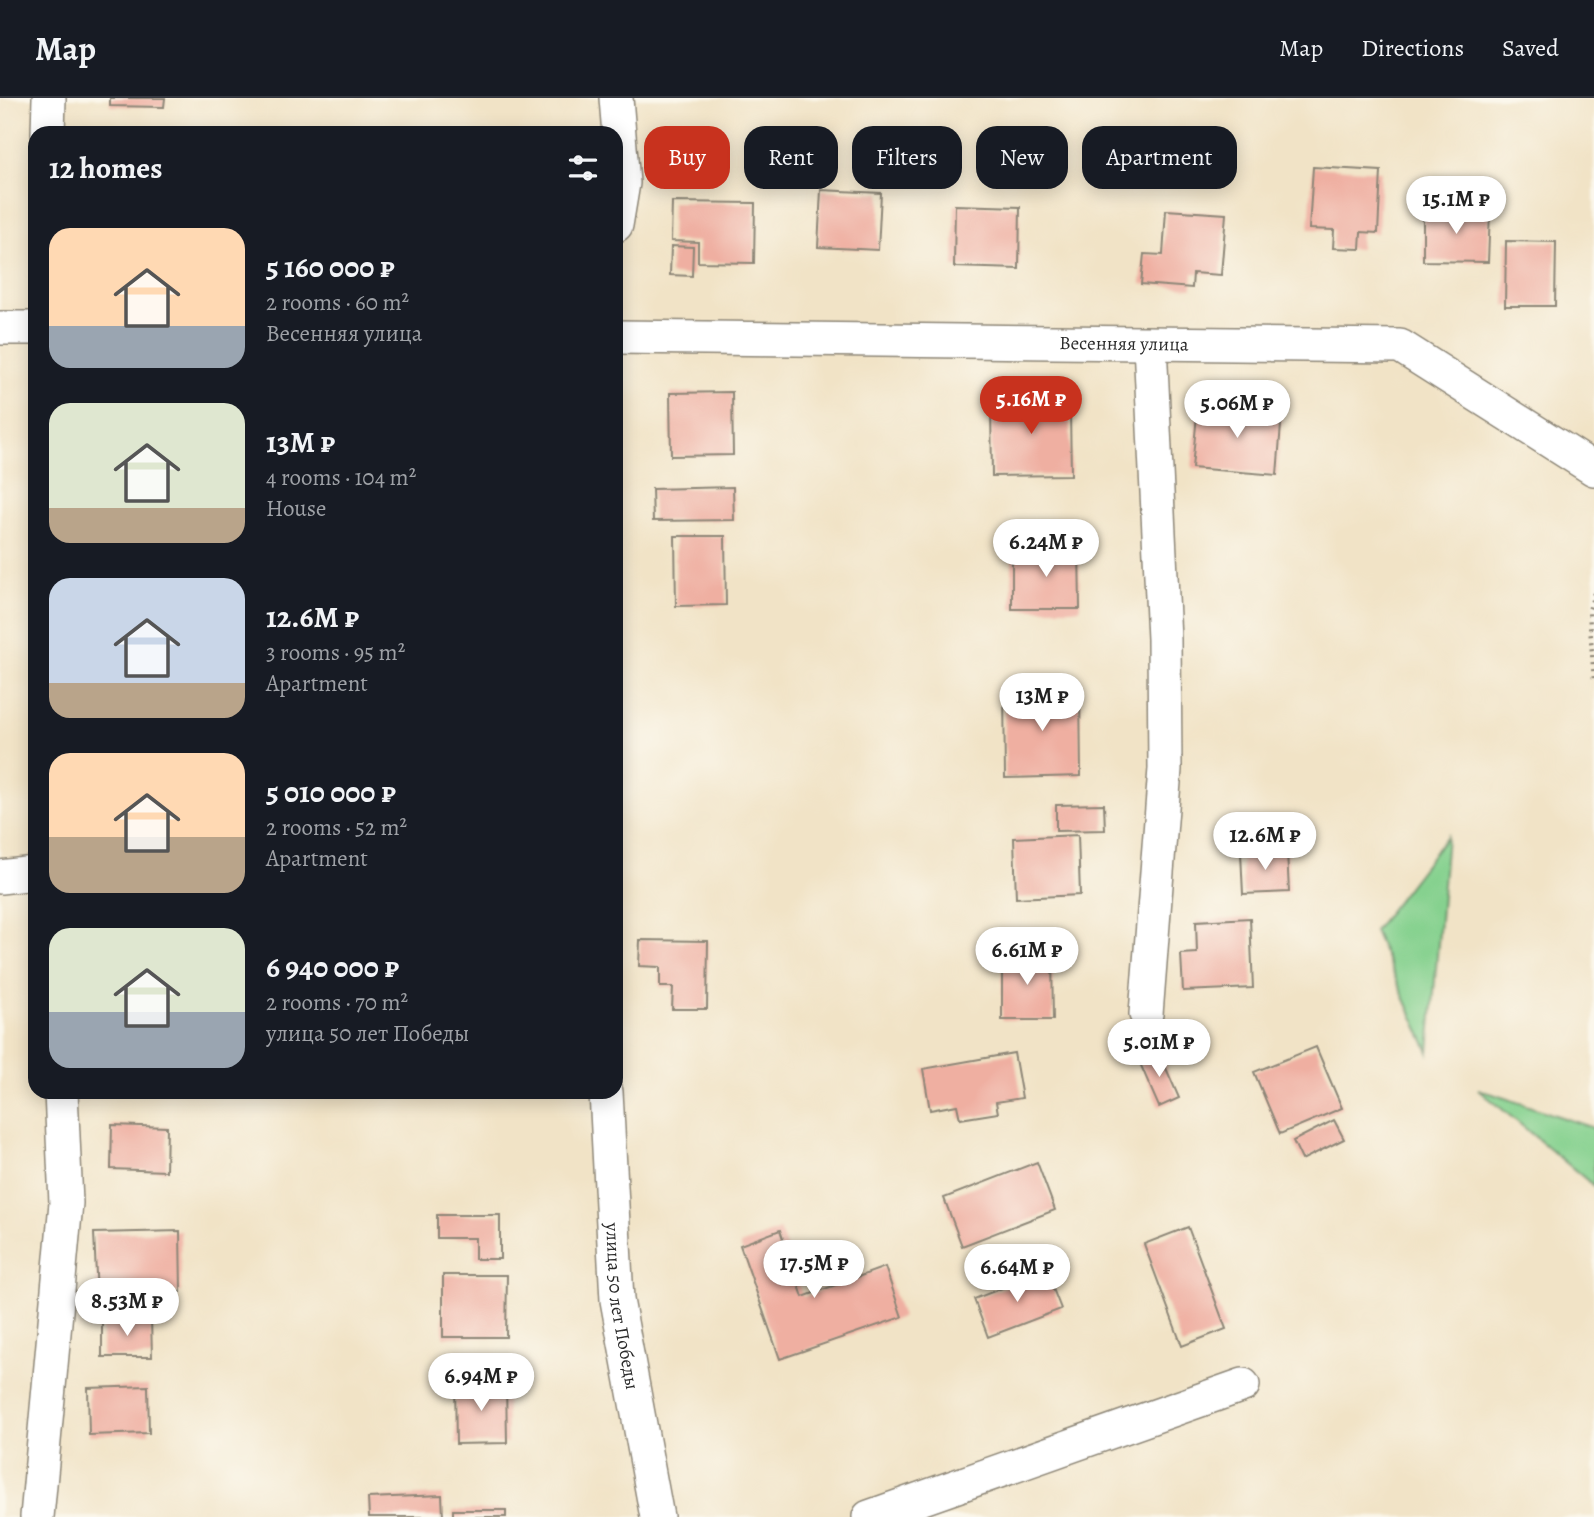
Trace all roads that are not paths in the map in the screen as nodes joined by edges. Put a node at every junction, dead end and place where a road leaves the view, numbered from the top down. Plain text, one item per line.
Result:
1 (49, 98) edge
2 (615, 98) edge
3 (48, 126) edge
4 (618, 126) edge
5 (0, 328) edge
6 (28, 328) edge
7 (623, 337) edge
8 (1150, 344) junction
9 (1594, 469) edge
10 (28, 874) edge
11 (0, 877) edge
12 (1146, 1014) dead end
13 (61, 1099) edge
14 (606, 1099) edge
15 (1243, 1385) dead end
16 (37, 1517) edge
17 (657, 1517) edge
18 (869, 1517) edge

1 - 3 street
2 - 4 street
5 - 6 street
7 - 8 street, Весенняя улица
8 - 9 street, Весенняя улица
8 - 12 street
10 - 11 street
13 - 16 street
14 - 17 street, улица 50 лет Победы
15 - 18 street

